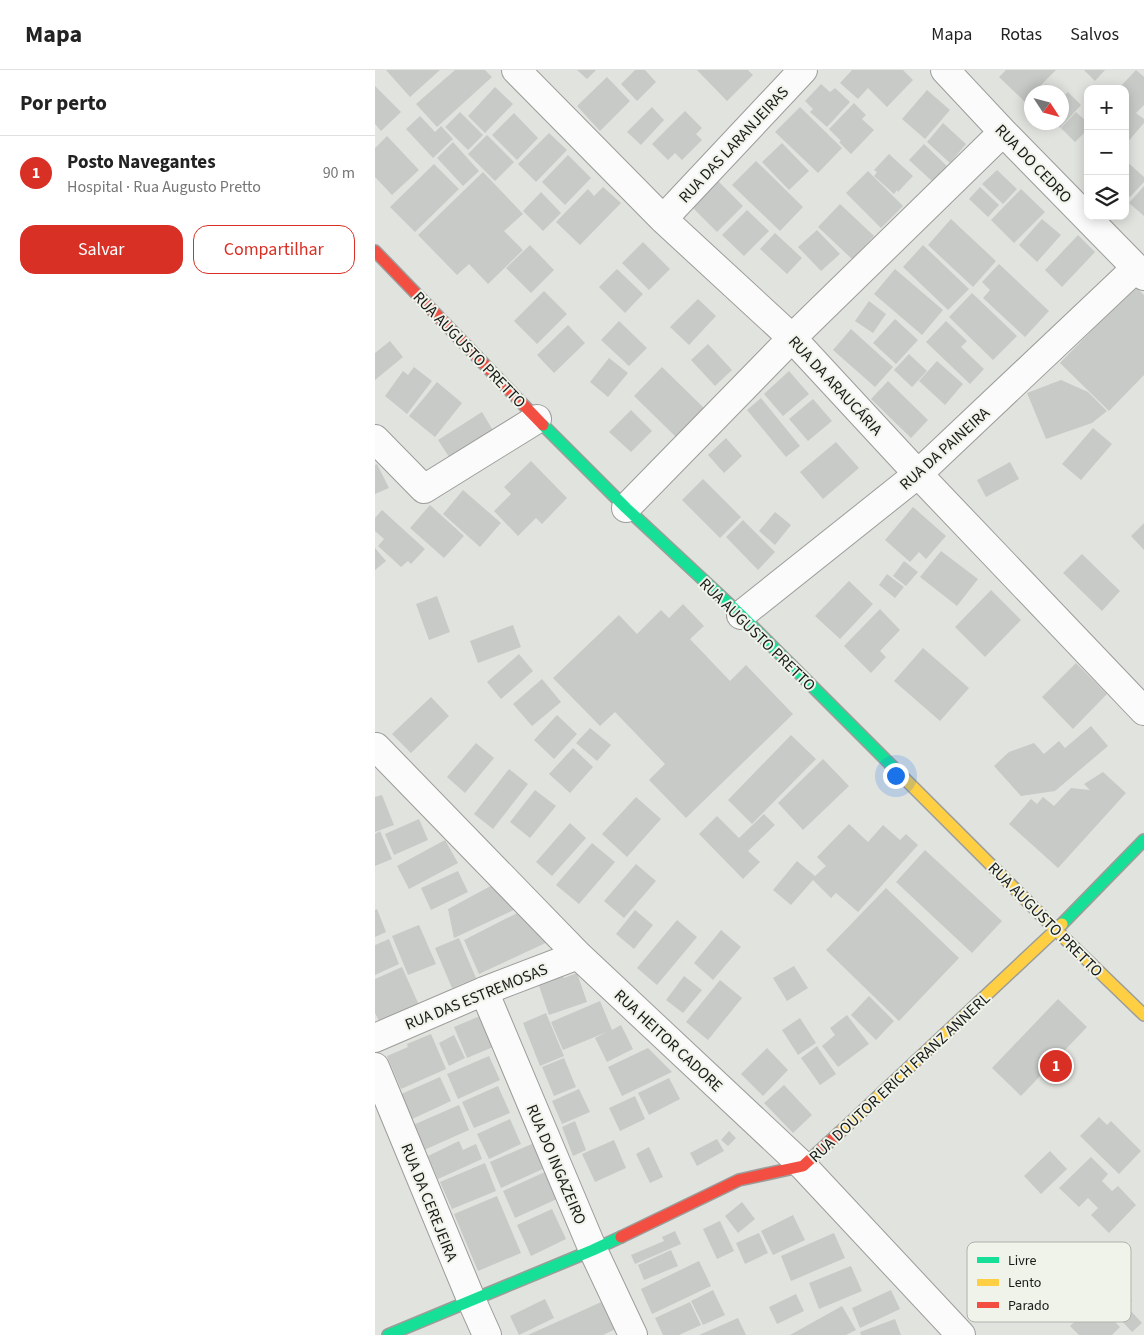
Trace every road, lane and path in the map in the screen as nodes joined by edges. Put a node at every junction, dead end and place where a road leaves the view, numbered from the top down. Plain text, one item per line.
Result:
1 (516, 70) edge
2 (803, 70) edge
3 (945, 70) edge
4 (1003, 132) junction
5 (663, 219) junction
6 (375, 251) edge
7 (1140, 272) edge
8 (793, 338) junction
9 (537, 419) junction
10 (375, 439) edge
11 (919, 474) junction
12 (626, 508) junction
13 (741, 615) junction
14 (1144, 712) edge
15 (376, 747) edge
16 (1144, 840) edge
17 (1056, 930) junction
18 (578, 955) junction
19 (484, 991) junction
20 (1144, 1015) edge
21 (375, 1038) edge
22 (375, 1067) edge
23 (803, 1166) junction
24 (593, 1250) junction
25 (471, 1299) junction
26 (388, 1335) edge
27 (487, 1335) edge
28 (633, 1335) edge
29 (961, 1335) edge

1 - 5 street, RUA DA ARAUCÁRIA
2 - 5 street, RUA DAS LARANJEIRAS
3 - 4 street, RUA DO CEDRO
4 - 7 street, RUA DO CEDRO
4 - 8 street
5 - 8 street, RUA DA ARAUCÁRIA
6 - 9 street, RUA AUGUSTO PRETTO
7 - 11 street, RUA DA PAINEIRA
8 - 11 street, RUA DA ARAUCÁRIA
8 - 12 street
9 - 10 street
9 - 12 street, RUA AUGUSTO PRETTO
11 - 13 street, RUA DA PAINEIRA
11 - 14 street, RUA DA ARAUCÁRIA
12 - 13 street, RUA AUGUSTO PRETTO
13 - 17 street, RUA AUGUSTO PRETTO
15 - 18 street, RUA HEITOR CADORE
16 - 17 street, RUA DOUTOR ERICH FRANZ ANNERL
17 - 20 street, RUA AUGUSTO PRETTO
17 - 23 street, RUA DOUTOR ERICH FRANZ ANNERL
18 - 19 street, RUA DAS ESTREMOSAS
18 - 23 street, RUA HEITOR CADORE
19 - 21 street, RUA DAS ESTREMOSAS
19 - 24 street, RUA DO INGAZEIRO
22 - 25 street, RUA DA CEREJEIRA
23 - 24 street, RUA DOUTOR ERICH FRANZ ANNERL
23 - 29 street, RUA HEITOR CADORE
24 - 25 street, RUA DOUTOR ERICH FRANZ ANNERL
24 - 28 street, RUA DO INGAZEIRO
25 - 26 street, RUA DOUTOR ERICH FRANZ ANNERL
25 - 27 street, RUA DA CEREJEIRA

